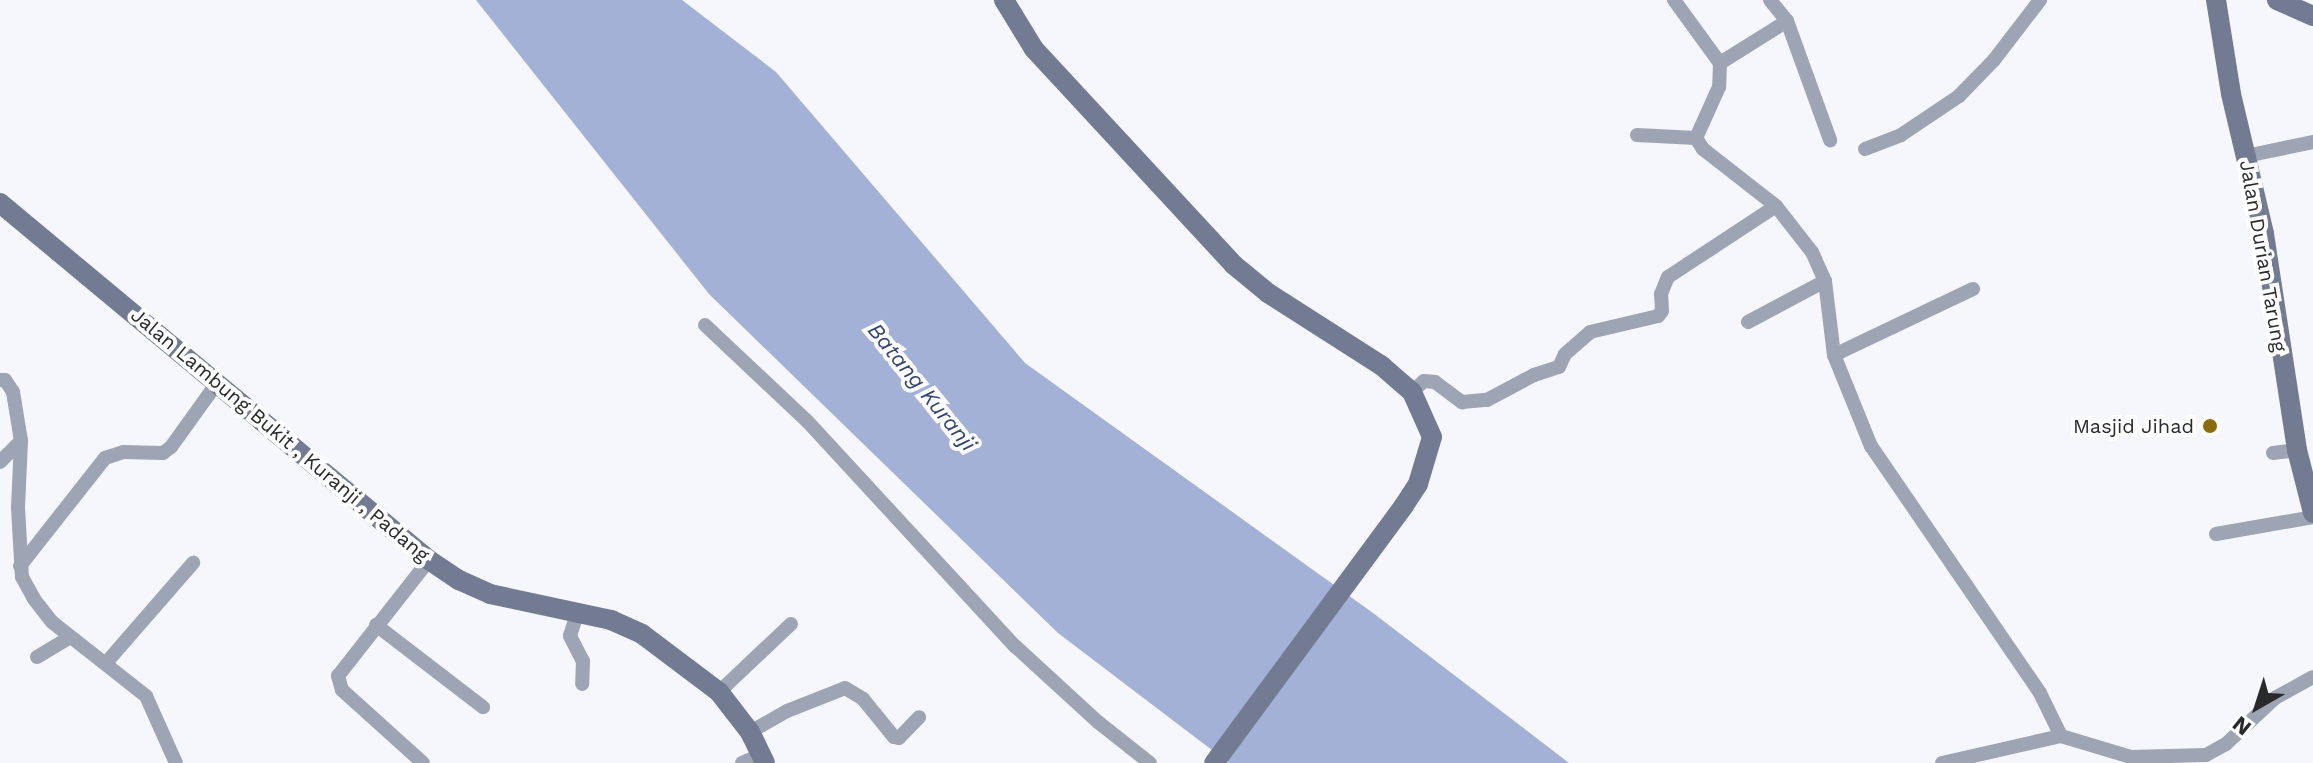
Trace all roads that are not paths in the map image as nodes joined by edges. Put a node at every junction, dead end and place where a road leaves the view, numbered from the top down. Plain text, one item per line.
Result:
1 (1004, 0) edge
2 (1674, 0) edge
3 (1770, 0) edge
4 (2040, 0) edge
5 (2216, 0) edge
6 (2277, 0) edge
7 (2313, 16) edge
8 (1787, 21) junction
9 (1720, 63) junction
10 (1637, 135) dead end
11 (1696, 138) junction
12 (1830, 140) dead end
13 (2313, 142) edge
14 (1865, 149) dead end
15 (2246, 156) junction
16 (0, 203) edge
17 (1776, 206) junction
18 (1825, 281) junction
19 (1973, 289) dead end
20 (1748, 322) dead end
21 (705, 325) dead end
22 (1834, 355) junction
23 (0, 380) edge
24 (217, 383) junction
25 (1412, 392) junction
26 (21, 441) junction
27 (2297, 450) junction
28 (2273, 453) dead end
29 (0, 462) edge
30 (2313, 515) edge
31 (2216, 534) dead end
32 (429, 560) junction
33 (193, 563) dead end
34 (20, 566) junction
35 (578, 611) junction
36 (791, 624) dead end
37 (376, 625) junction
38 (70, 637) junction
39 (37, 657) dead end
40 (106, 663) junction
41 (2313, 677) edge
42 (582, 684) dead end
43 (719, 692) junction
44 (483, 707) dead end
45 (919, 717) dead end
46 (750, 732) junction
47 (2061, 736) junction
48 (1972, 759) edge
49 (756, 760) edge
50 (176, 763) edge
51 (423, 763) edge
52 (1150, 763) edge
53 (1214, 763) edge
54 (1942, 763) edge

1 - 25 street
2 - 9 street
3 - 8 street
4 - 14 street
5 - 15 street, Jalan Durian Tarung
6 - 7 street
8 - 9 street
8 - 12 street
9 - 11 street
10 - 11 street
11 - 17 street
13 - 15 street
15 - 27 street, Jalan Durian Tarung
16 - 24 street, Jalan Lambung Bukit , Kuranji , Padang
17 - 18 street
17 - 25 street
18 - 20 street
18 - 22 street
19 - 22 street
21 - 52 street
22 - 47 street
23 - 26 street
24 - 32 street, Jalan Lambung Bukit , Kuranji , Padang
24 - 34 street
25 - 53 street
26 - 29 street
26 - 34 street
27 - 28 street
27 - 30 street, Jalan Durian Tarung
30 - 31 street
32 - 35 street, Jalan Lambung Bukit , Kuranji , Padang
32 - 37 street
33 - 40 street
34 - 38 street
35 - 42 street
35 - 43 street, Jalan Lambung Bukit , Kuranji , Padang
36 - 43 street
37 - 44 street
37 - 51 street
38 - 39 street
38 - 40 street
40 - 50 street
41 - 47 street
43 - 46 street, Jalan Lambung Bukit , Kuranji , Padang
45 - 46 street
46 - 49 street, Jalan Lambung Bukit , Kuranji , Padang
47 - 48 street
48 - 54 street

